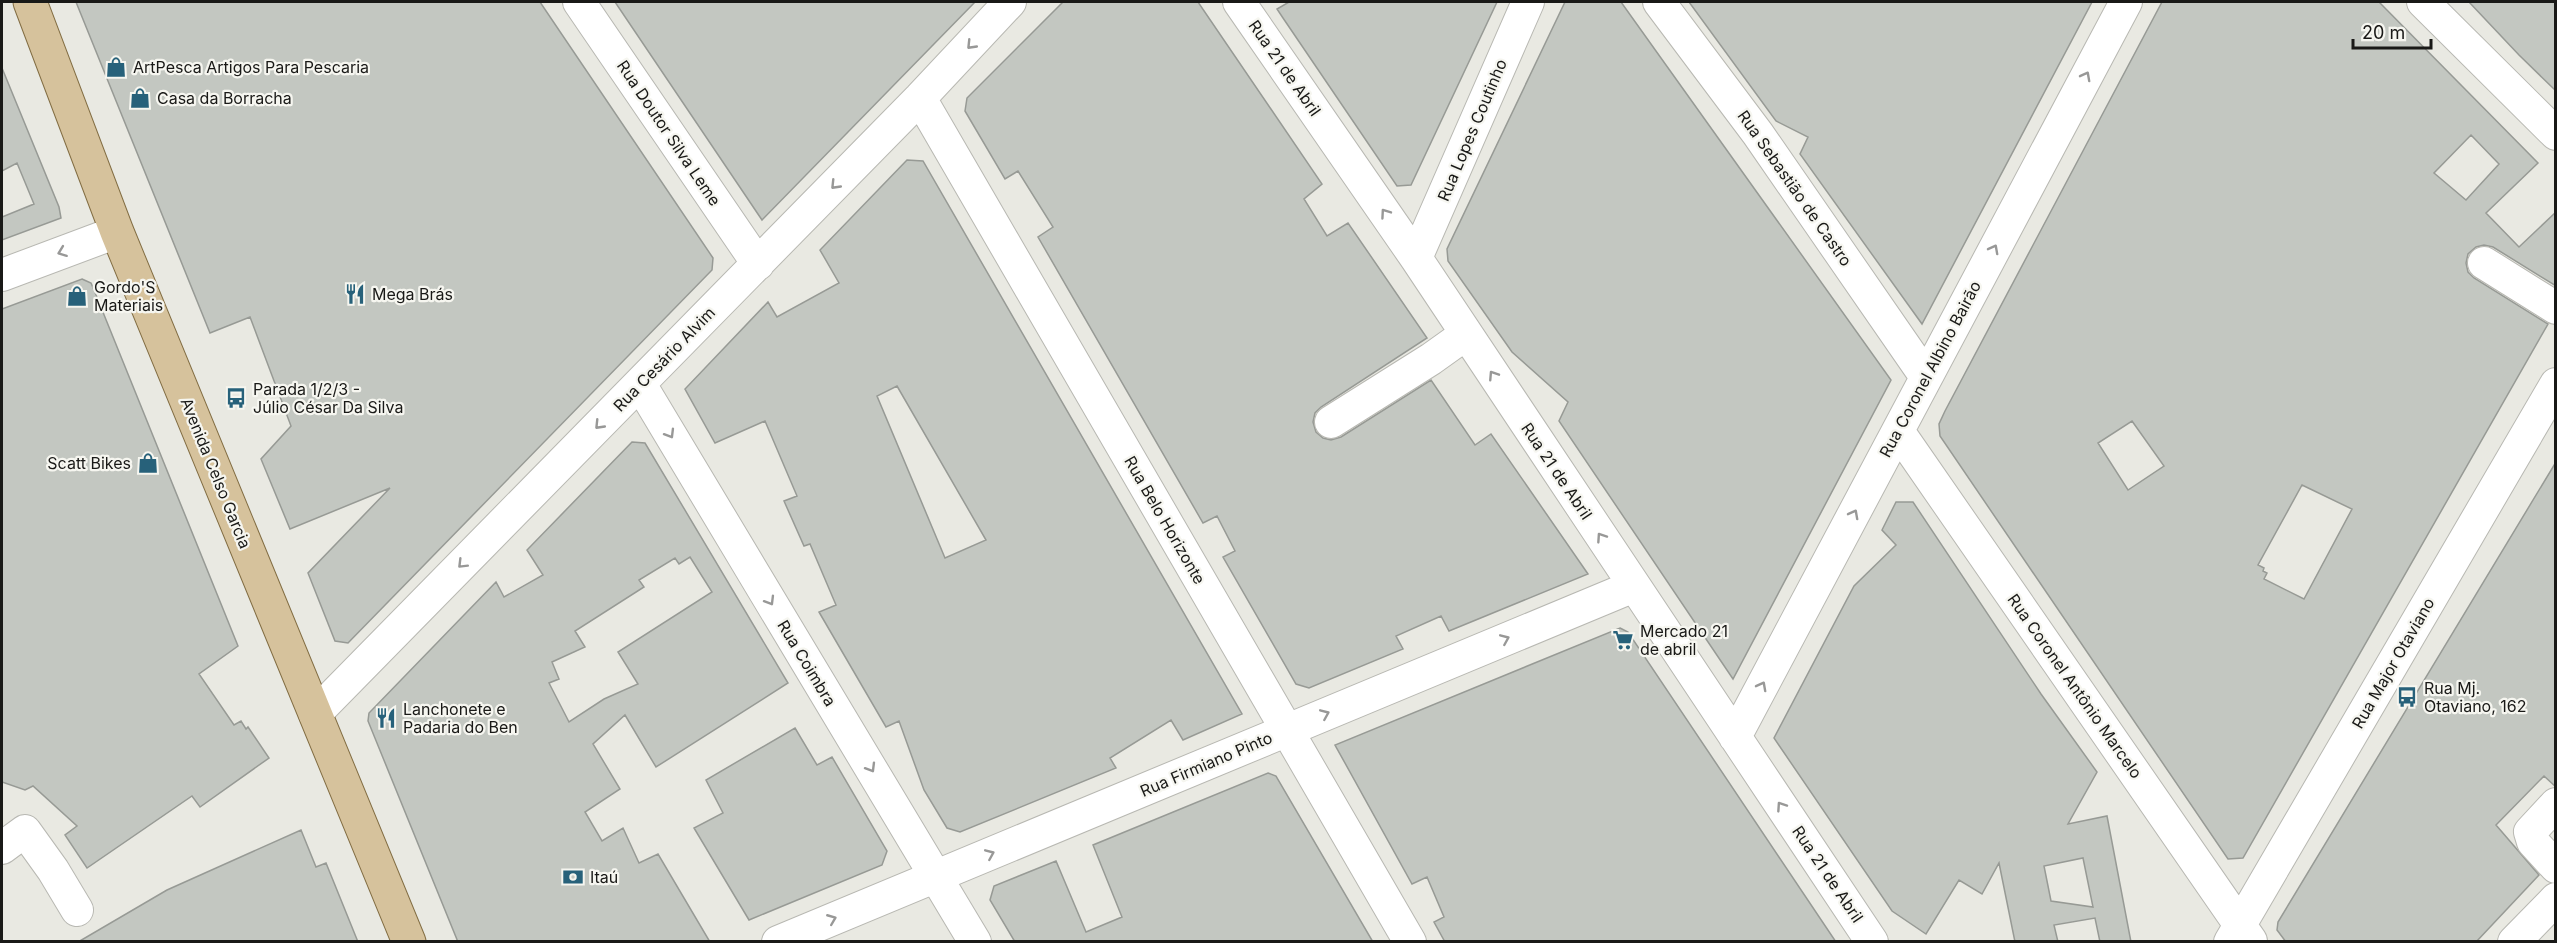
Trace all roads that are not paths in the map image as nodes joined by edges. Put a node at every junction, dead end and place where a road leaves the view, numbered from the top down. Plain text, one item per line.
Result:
1 (30, 2) edge
2 (579, 2) edge
3 (1010, 2) edge
4 (1239, 2) edge
5 (1528, 2) edge
6 (1659, 2) edge
7 (2126, 2) edge
8 (2424, 2) edge
9 (920, 98) junction
10 (2556, 134) edge
11 (117, 232) junction
12 (1416, 258) junction
13 (2484, 263) dead end
14 (758, 264) junction
15 (2, 275) edge
16 (2556, 308) edge
17 (1466, 334) junction
18 (1926, 377) junction
19 (640, 384) junction
20 (2556, 384) edge
21 (1332, 422) dead end
22 (1898, 431) junction
23 (1634, 585) junction
24 (315, 714) junction
25 (1287, 730) junction
26 (1735, 737) junction
27 (2556, 804) edge
28 (2, 848) edge
29 (2556, 867) edge
30 (936, 877) junction
31 (2556, 899) edge
32 (78, 910) dead end
33 (2241, 936) edge
34 (409, 942) edge
35 (777, 942) edge
36 (975, 942) edge
37 (1410, 942) edge
38 (1872, 942) edge
39 (2514, 942) edge

1 - 11 main road, Avenida Celso Garcia
2 - 14 street, Rua Doutor Silva Leme
3 -> 9 street, Rua Cesário Alvim
12 -> 4 street, Rua 21 de Abril
5 - 12 street, Rua Lopes Coutinho
6 - 18 street, Rua Sebastião de Castro
18 -> 7 street, Rua Coronel Albino Bairão
8 - 10 street
9 -> 14 street, Rua Cesário Alvim
9 - 25 street, Rua Belo Horizonte
11 -> 15 street
11 - 24 main road, Avenida Celso Garcia
12 - 17 street, Rua 21 de Abril
13 - 16 street
14 - 19 street, Rua Cesário Alvim
17 - 21 street
23 -> 17 street, Rua 21 de Abril
18 - 22 street, Rua Coronel Albino Bairão
19 -> 24 street, Rua Cesário Alvim
19 -> 30 street, Rua Coimbra
20 - 33 street, Rua Major Otaviano
26 -> 22 street, Rua Coronel Albino Bairão
22 - 33 street, Rua Coronel Antônio Marcelo
25 -> 23 street, Rua Firmiano Pinto
23 - 26 street, Rua 21 de Abril
24 - 34 main road, Avenida Celso Garcia
30 -> 25 street, Rua Firmiano Pinto
25 - 37 street, Rua Belo Horizonte
38 -> 26 street, Rua 21 de Abril
27 - 29 street
28 - 32 street
35 -> 30 street, Rua Firmiano Pinto
30 - 36 street, Rua Coimbra
31 - 39 street

